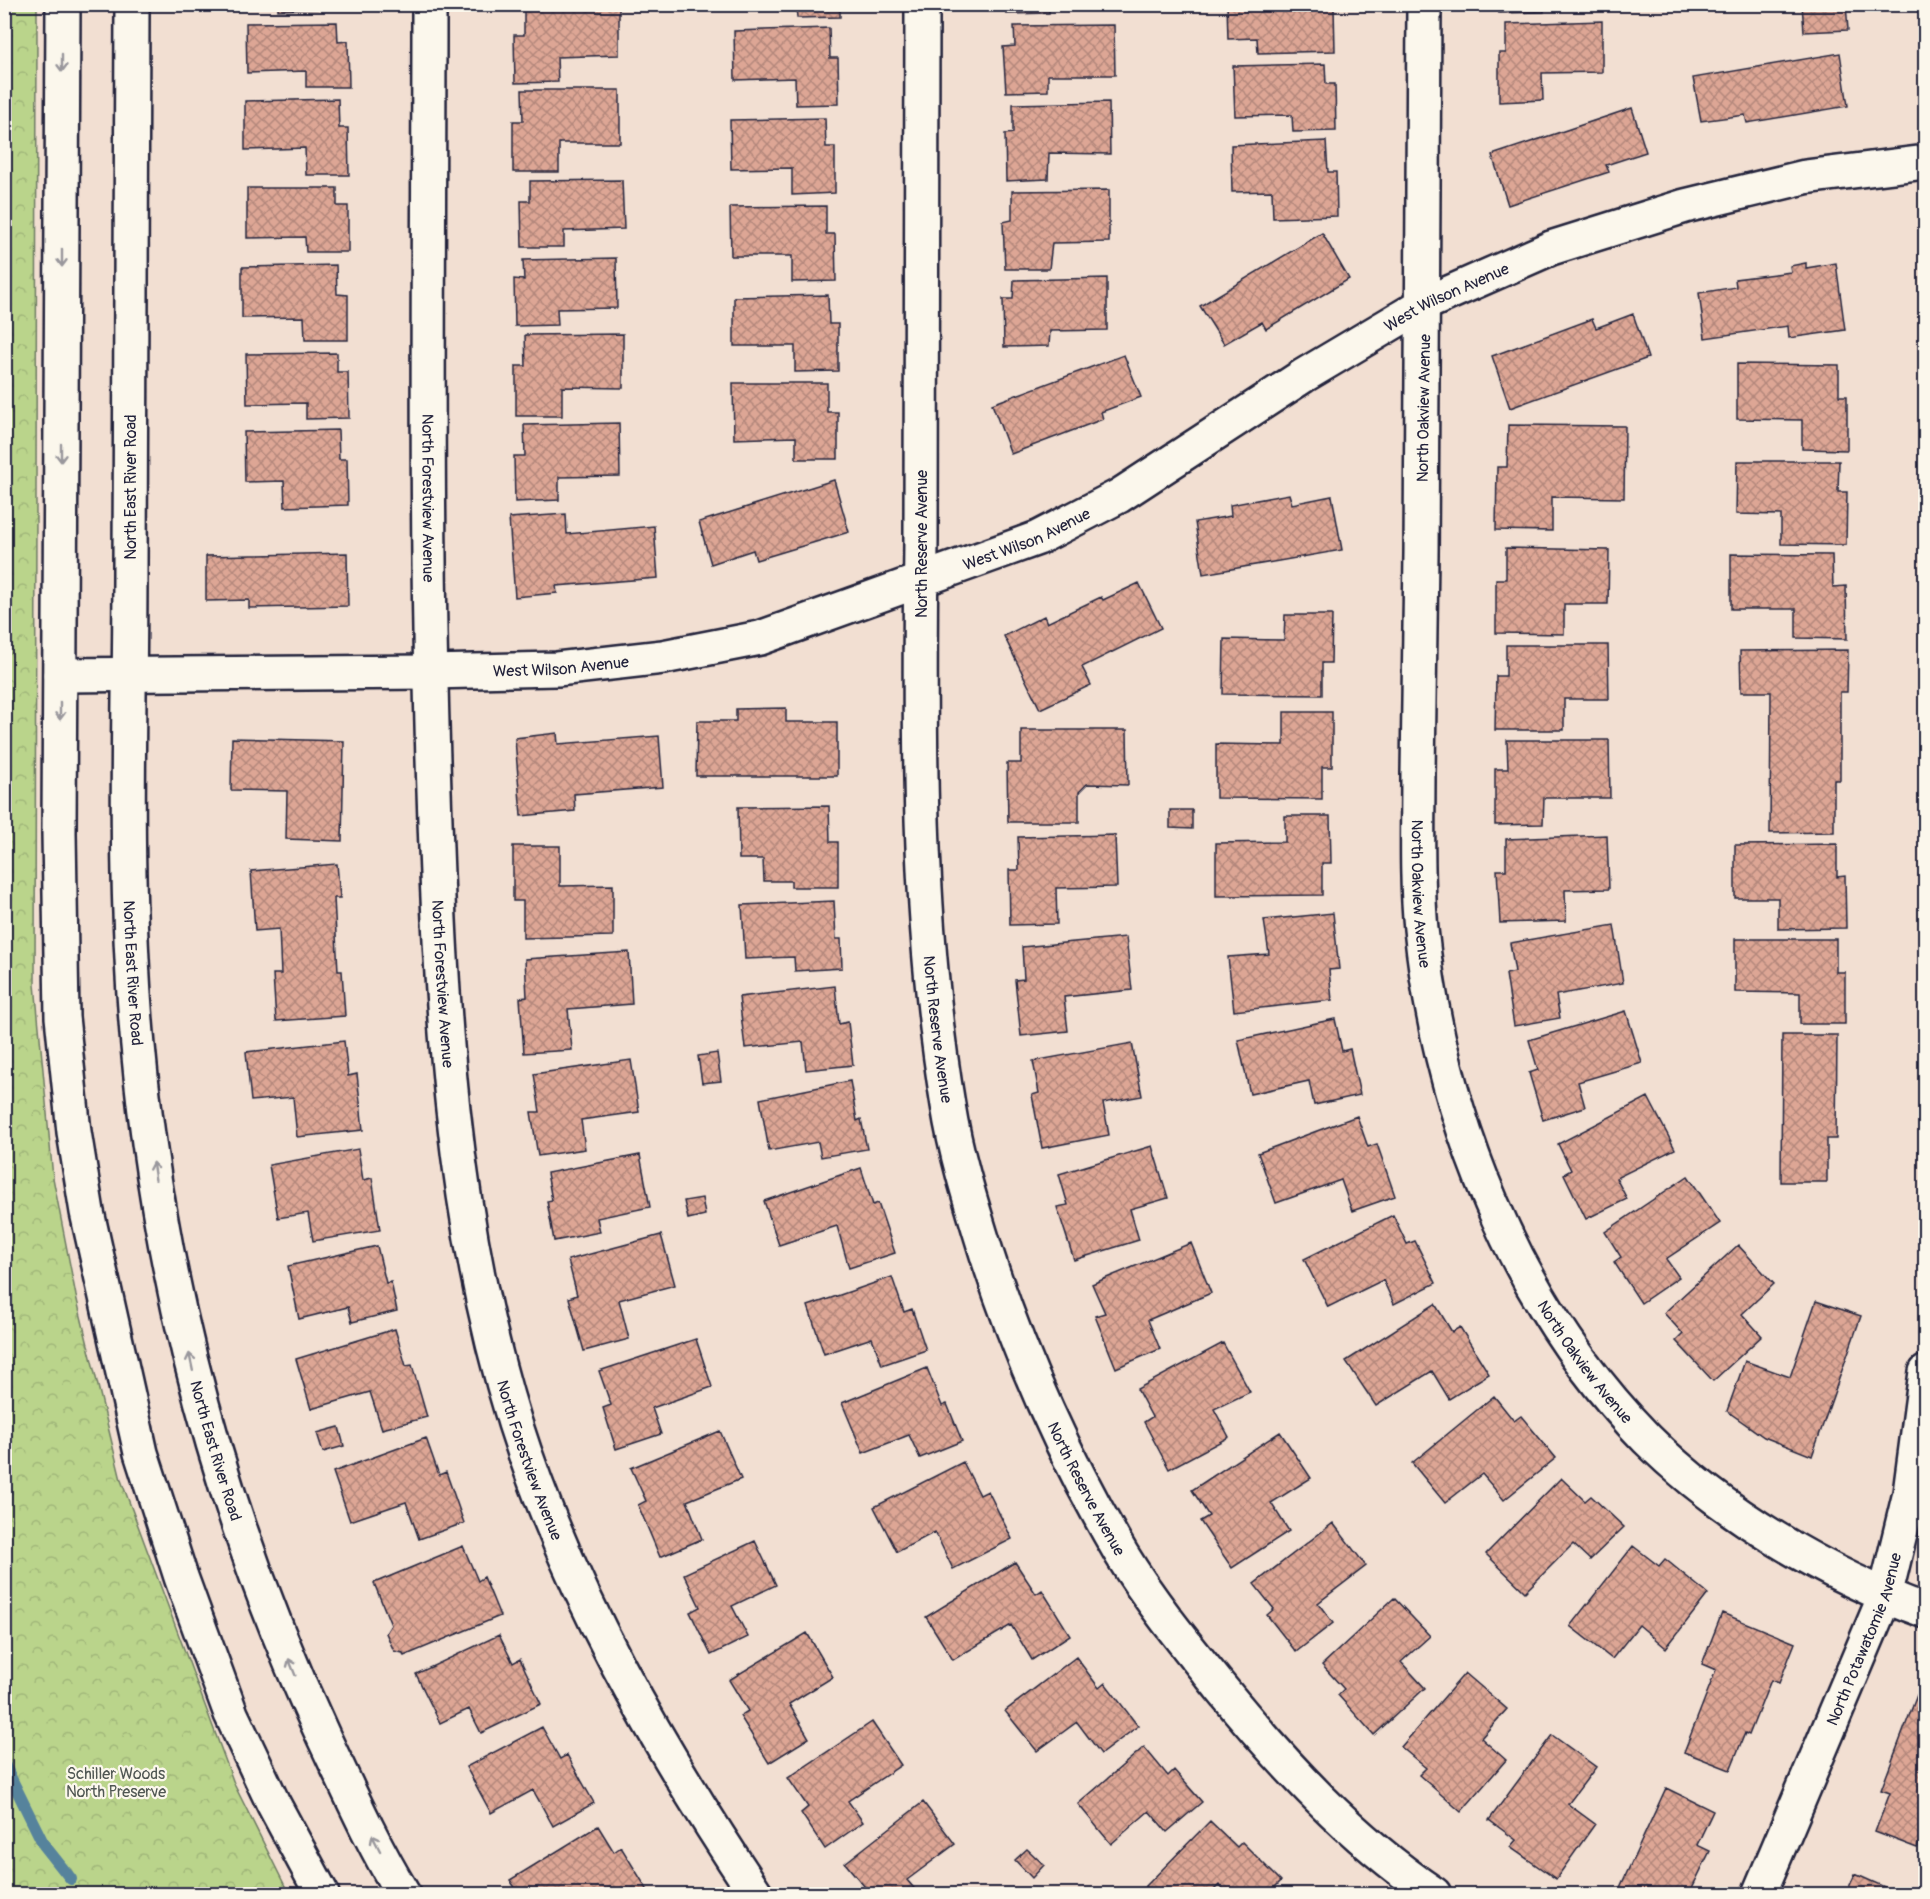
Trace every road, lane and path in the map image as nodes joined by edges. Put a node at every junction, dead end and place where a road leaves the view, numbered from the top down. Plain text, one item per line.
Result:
1 (63, 4) edge
2 (132, 4) edge
3 (429, 4) edge
4 (922, 4) edge
5 (1424, 4) edge
6 (1926, 162) edge
7 (1424, 304) junction
8 (920, 581) junction
9 (430, 672) junction
10 (130, 674) junction
11 (60, 675) junction
12 (1926, 1372) edge
13 (1885, 1596) junction
14 (1926, 1611) edge
15 (322, 1894) edge
16 (403, 1894) edge
17 (756, 1894) edge
18 (1434, 1894) edge
19 (1759, 1894) edge

1 -> 11 street
2 - 10 street, North East River Road
3 - 9 street, North Forestview Avenue
4 - 8 street, North Reserve Avenue
5 - 7 street, North Oakview Avenue
6 - 7 street, West Wilson Avenue
7 - 8 street, West Wilson Avenue
7 - 13 street, North Oakview Avenue
8 - 9 street, West Wilson Avenue
8 - 18 street, North Reserve Avenue
9 - 10 street, West Wilson Avenue
9 - 17 street, North Forestview Avenue
10 - 11 street, West Wilson Avenue
16 -> 10 street, North East River Road
11 -> 15 street
12 - 13 street, North Potawatomie Avenue
13 - 14 street, North Oakview Avenue
13 - 19 street, North Potawatomie Avenue

